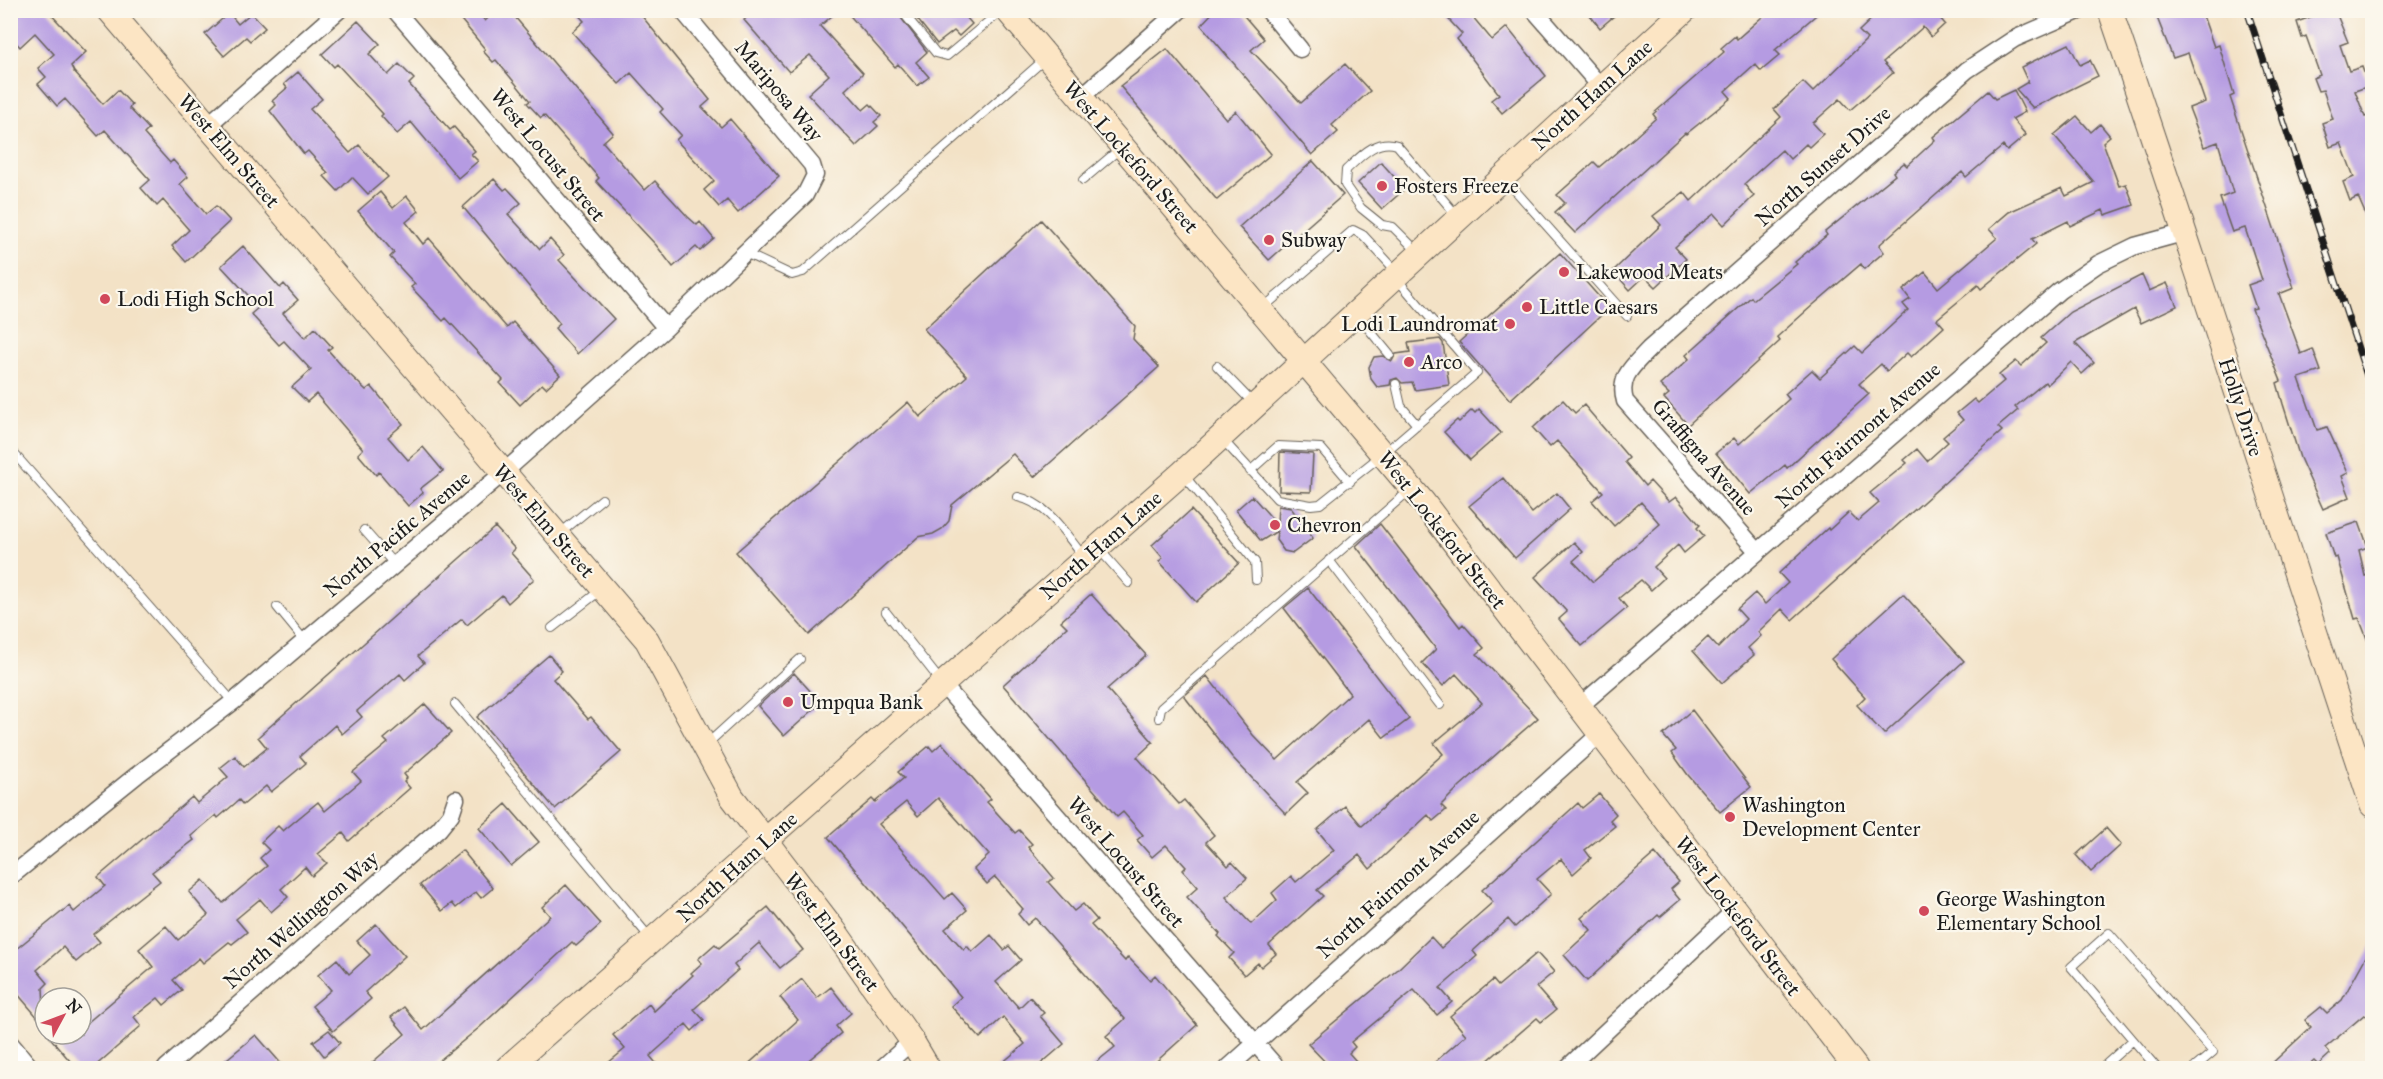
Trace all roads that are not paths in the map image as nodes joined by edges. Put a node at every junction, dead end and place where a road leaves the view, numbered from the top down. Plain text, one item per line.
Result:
1 (109, 10) edge
2 (339, 10) edge
3 (395, 10) edge
4 (682, 10) edge
5 (901, 10) edge
6 (1002, 10) edge
7 (1007, 10) edge
8 (1180, 10) edge
9 (1268, 10) edge
10 (1534, 10) edge
11 (1684, 10) edge
12 (2081, 10) edge
13 (2110, 10) edge
14 (1300, 49) dead end
15 (1046, 58) junction
16 (1601, 87) junction
17 (1080, 98) junction
18 (207, 126) junction
19 (1122, 147) junction
20 (815, 175) joint
21 (1503, 177) junction
22 (1083, 180) dead end
23 (1458, 217) junction
24 (2186, 232) junction
25 (744, 253) junction
26 (1419, 253) junction
27 (1396, 275) junction
28 (1262, 310) junction
29 (1355, 313) junction
30 (1627, 316) dead end
31 (666, 328) junction
32 (1390, 355) dead end
33 (1304, 360) junction
34 (1217, 366) dead end
35 (1396, 384) dead end
36 (1621, 388) joint
37 (1255, 405) junction
38 (1417, 425) junction
39 (1220, 437) junction
40 (10, 448) edge
41 (1383, 454) junction
42 (1250, 471) junction
43 (503, 473) junction
44 (1182, 473) junction
45 (1350, 482) junction
46 (1411, 488) junction
47 (1018, 497) dead end
48 (602, 499) dead end
49 (364, 530) dead end
50 (558, 536) junction
51 (1758, 552) junction
52 (1091, 553) junction
53 (1329, 560) junction
54 (395, 565) junction
55 (1256, 580) dead end
56 (1129, 583) dead end
57 (603, 588) junction
58 (277, 607) dead end
59 (886, 612) dead end
60 (552, 627) dead end
61 (305, 641) junction
62 (800, 659) dead end
63 (942, 684) junction
64 (233, 702) junction
65 (455, 704) dead end
66 (1440, 705) dead end
67 (1580, 706) junction
68 (1159, 718) dead end
69 (1600, 734) junction
70 (704, 746) junction
71 (456, 799) dead end
72 (2373, 805) edge
73 (765, 843) junction
74 (10, 877) edge
75 (1734, 911) junction
76 (653, 941) junction
77 (912, 1041) junction
78 (2133, 1041) junction
79 (10, 1043) edge
80 (1255, 1044) junction
81 (31, 1068) edge
82 (166, 1068) edge
83 (507, 1068) edge
84 (882, 1068) edge
85 (928, 1068) edge
86 (1228, 1068) edge
87 (1277, 1068) edge
88 (1567, 1068) edge
89 (1856, 1068) edge
90 (2102, 1068) edge
91 (2157, 1068) edge
92 (2194, 1068) edge

1 - 18 street, West Elm Street
2 - 18 street
3 - 31 street, West Locust Street
4 - 20 street, Mariposa Way
5 - 6 lane
7 - 15 street, West Lockeford Street
8 - 17 street
9 - 14 street
10 - 16 street
11 - 16 street, North Ham Lane
12 - 36 street, North Sunset Drive
13 - 24 street, Holly Drive
15 - 17 street, West Lockeford Street
15 - 25 lane
16 - 21 street, North Ham Lane
17 - 19 street, West Lockeford Street
18 - 43 street, West Elm Street
19 - 22 lane
19 - 28 street, West Lockeford Street
20 - 25 street, North Pacific Avenue
21 - 23 street, North Ham Lane
21 - 30 lane
23 - 26 street, North Ham Lane
23 - 26 lane
24 - 51 street, North Fairmont Avenue
24 - 72 street, Holly Drive
25 - 31 street, North Pacific Avenue
26 - 27 street, North Ham Lane
27 - 28 lane
27 - 29 street, North Ham Lane
27 - 38 lane
28 - 33 street, West Lockeford Street
29 - 32 lane
29 - 33 street, North Ham Lane
31 - 43 street, North Pacific Avenue
33 - 37 street, North Ham Lane
33 - 41 street, West Lockeford Street
34 - 37 lane
35 - 38 lane
36 - 51 street, Graffigna Avenue
37 - 39 street, North Ham Lane
38 - 41 lane
39 - 42 lane
39 - 44 street, North Ham Lane
40 - 64 lane
41 - 45 lane
41 - 46 street, West Lockeford Street
42 - 45 lane
42 - 45 lane
43 - 50 street, West Elm Street
43 - 54 street, North Pacific Avenue
44 - 52 street, North Ham Lane
44 - 55 lane
46 - 53 lane
46 - 67 street, West Lockeford Street
47 - 52 lane
48 - 50 lane
49 - 54 lane
50 - 57 street, West Elm Street
51 - 67 street, North Fairmont Avenue
52 - 56 lane
52 - 63 street, North Ham Lane
53 - 66 lane
53 - 68 lane
54 - 61 street, North Pacific Avenue
57 - 60 lane
57 - 70 street, West Elm Street
58 - 61 lane
59 - 63 lane
61 - 64 street, North Pacific Avenue
62 - 70 lane
63 - 73 street, North Ham Lane
63 - 80 street, West Locust Street
64 - 74 street, North Pacific Avenue
65 - 76 lane
67 - 69 street, West Lockeford Street
69 - 75 street, West Lockeford Street
69 - 80 street, North Fairmont Avenue
70 - 73 street, West Elm Street
71 - 82 street, North Wellington Way
73 - 76 street, North Ham Lane
73 - 77 street, West Elm Street
75 - 88 street
75 - 89 street, West Lockeford Street
76 - 83 street, North Ham Lane
77 - 84 street
77 - 85 street, West Elm Street
78 - 90 lane
78 - 91 lane
78 - 92 lane
79 - 81 street
80 - 86 street, North Fairmont Avenue
80 - 87 street, West Locust Street

